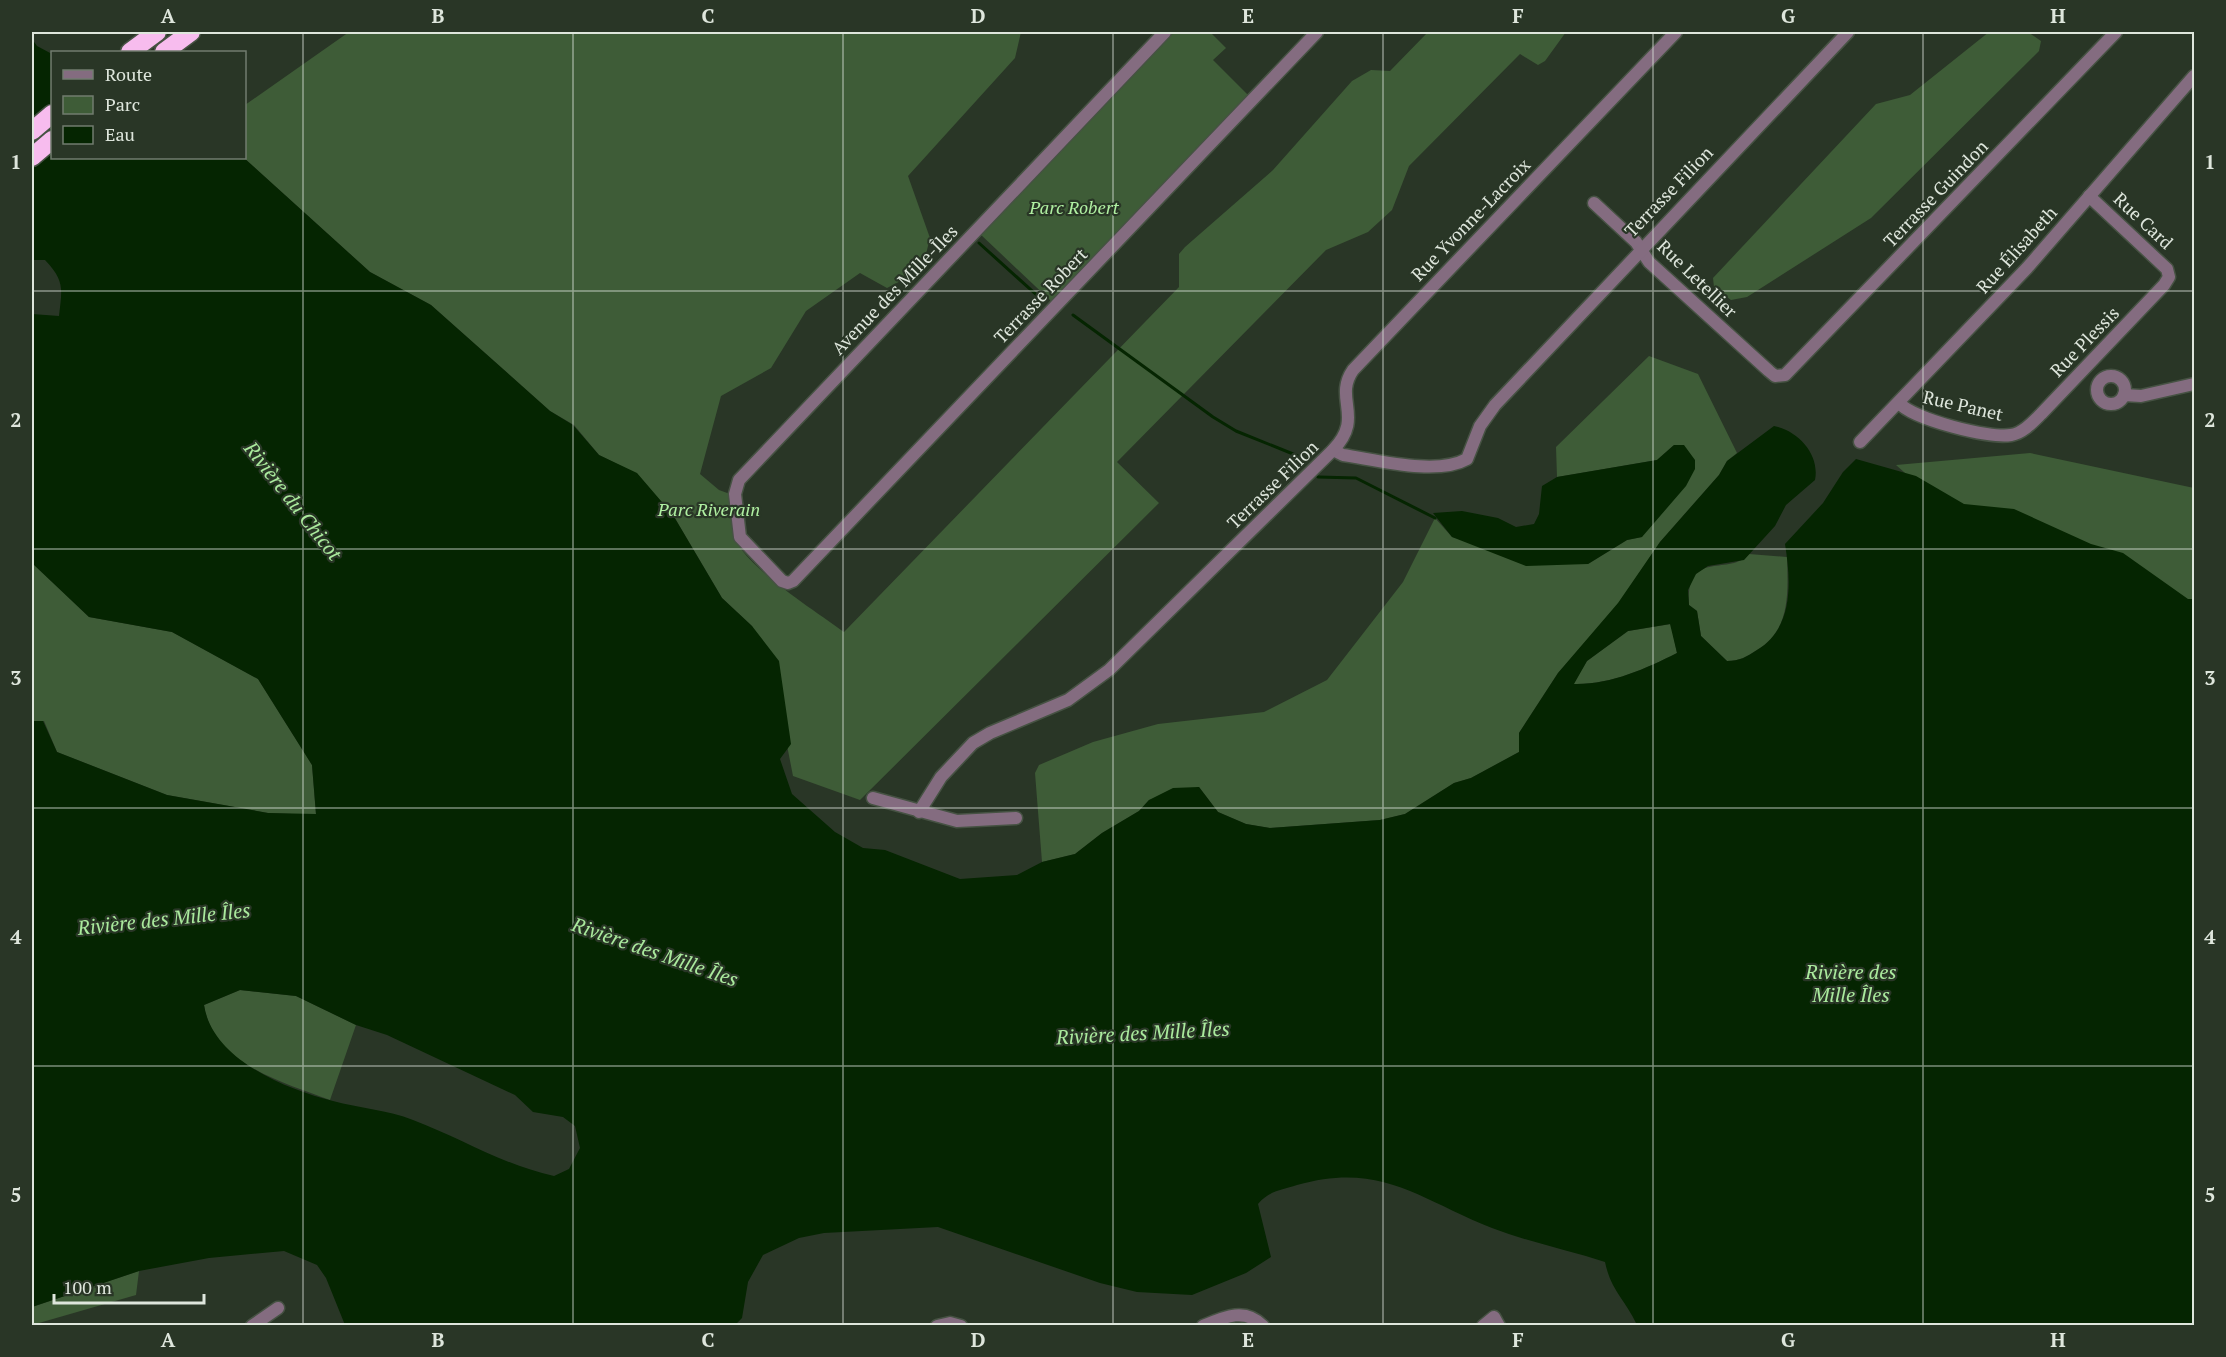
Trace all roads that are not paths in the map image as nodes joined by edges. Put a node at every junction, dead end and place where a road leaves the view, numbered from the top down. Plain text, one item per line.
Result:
1 (157, 32) edge
2 (191, 32) edge
3 (1165, 32) edge
4 (1317, 32) edge
5 (1676, 32) edge
6 (1848, 32) edge
7 (2116, 32) edge
8 (131, 51) edge
9 (165, 51) edge
10 (2194, 76) edge
11 (51, 115) edge
12 (32, 131) edge
13 (51, 141) edge
14 (32, 157) edge
15 (2089, 196) junction
16 (1594, 203) dead end
17 (1641, 249) junction
18 (2169, 275) joint
19 (1779, 376) joint
20 (2194, 384) edge
21 (2124, 395) dead end
22 (1899, 403) junction
23 (2022, 431) joint
24 (1860, 442) dead end
25 (1333, 450) junction
26 (790, 583) joint
27 (873, 798) dead end
28 (919, 812) junction
29 (1016, 818) dead end
30 (278, 1308) dead end
31 (1497, 1321) edge
32 (252, 1326) edge
33 (937, 1326) edge
34 (961, 1326) edge
35 (1203, 1326) edge
36 (1263, 1326) edge
37 (1483, 1326) edge

1 - 8 highway
2 - 9 highway
3 - 26 street, Avenue des Mille-Îles
4 - 26 street, Terrasse Robert
5 - 25 street, Rue Yvonne-Lacroix
6 - 17 street, Terrasse Filion
7 - 19 street, Terrasse Guindon
10 - 15 street, Rue Élisabeth
11 - 12 highway
13 - 14 highway
15 - 18 street, Rue Card
15 - 22 street, Rue Élisabeth
16 - 17 street, Rue Letellier
17 - 19 street, Rue Letellier
17 - 25 street, Terrasse Filion
18 - 23 street, Rue Plessis
20 - 21 street
22 - 23 street, Rue Panet
22 - 24 street, Rue Élisabeth
25 - 28 street, Terrasse Filion
27 - 28 street
28 - 29 street
30 - 32 street
31 - 37 street
33 - 34 street
35 - 36 street

